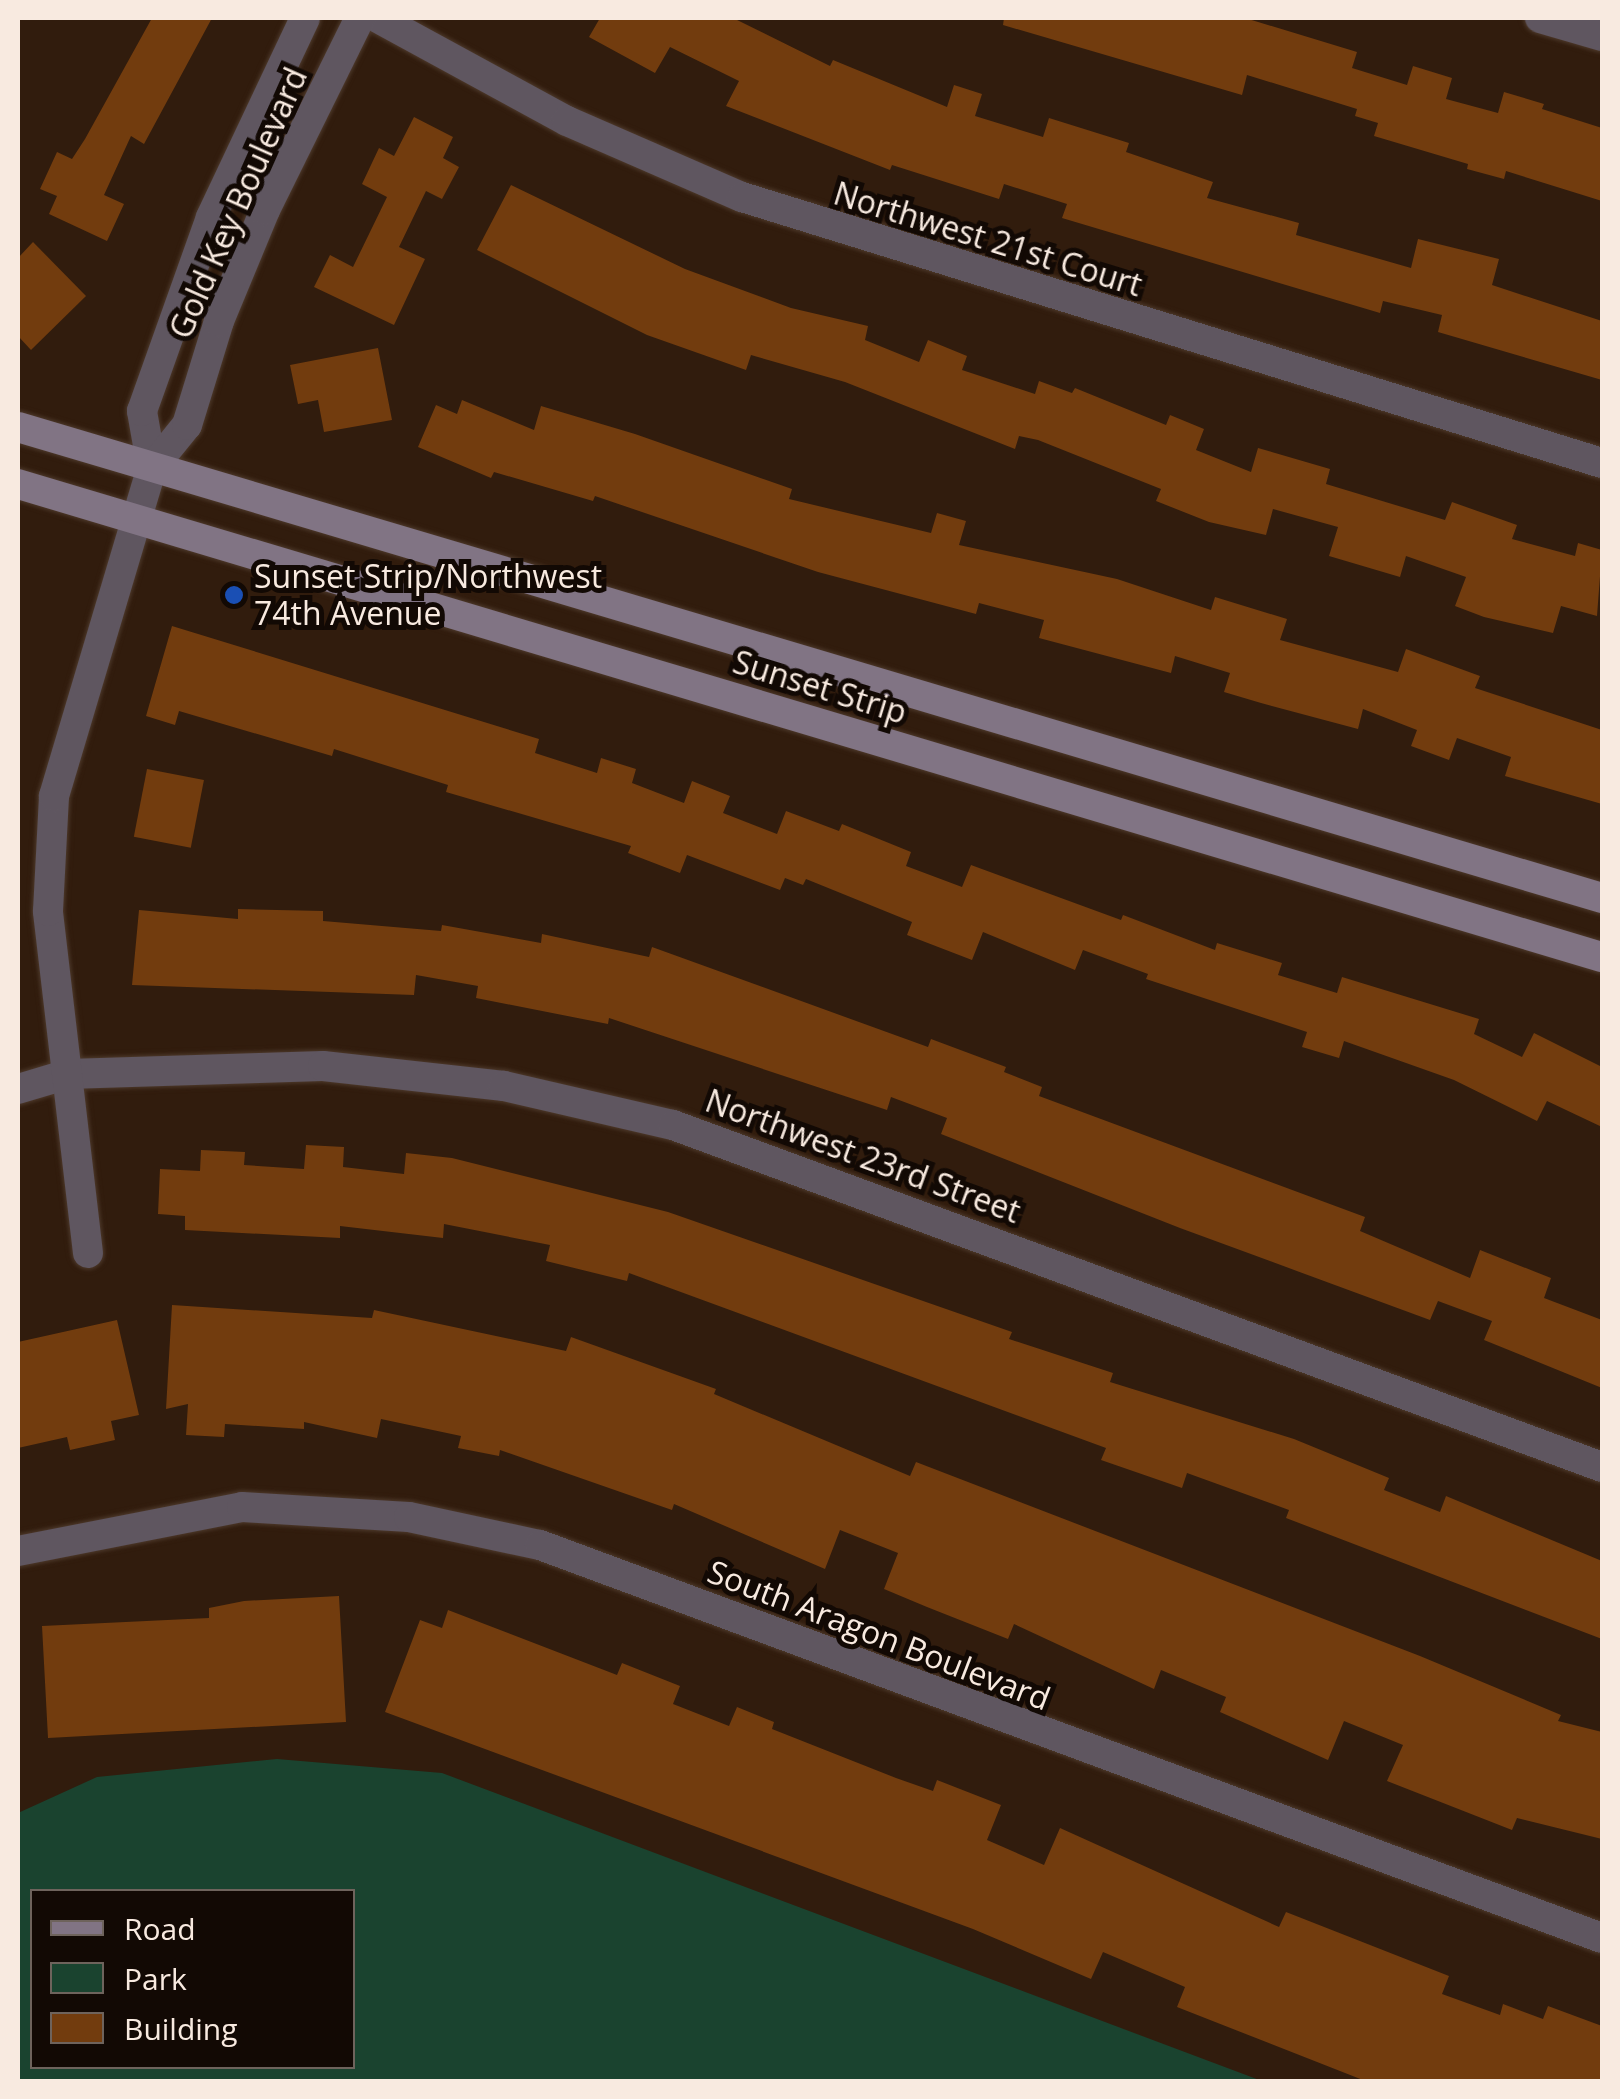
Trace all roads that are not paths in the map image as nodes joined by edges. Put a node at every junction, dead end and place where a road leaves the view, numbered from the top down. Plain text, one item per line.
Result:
1 (306, 18) edge
2 (360, 18) edge
3 (378, 18) edge
4 (1540, 18) edge
5 (1602, 36) edge
6 (18, 428) edge
7 (1602, 463) edge
8 (152, 468) junction
9 (18, 484) edge
10 (135, 519) junction
11 (1602, 898) edge
12 (1602, 958) edge
13 (68, 1074) junction
14 (18, 1089) edge
15 (88, 1253) dead end
16 (1602, 1467) edge
17 (18, 1551) edge
18 (1602, 1938) edge

1 - 8 street, Gold Key Boulevard
2 - 8 street, Gold Key Boulevard
3 - 7 street, Northwest 21st Court
4 - 5 street
6 - 8 street, Sunset Strip
8 - 10 street, Gold Key Boulevard
8 - 11 street, Sunset Strip
9 - 10 street, Sunset Strip
10 - 12 street, Sunset Strip
10 - 13 street, Gold Key Boulevard
13 - 14 street, Northwest 23rd Street
13 - 15 street, Gold Key Boulevard
13 - 16 street, Northwest 23rd Street
17 - 18 street, South Aragon Boulevard

